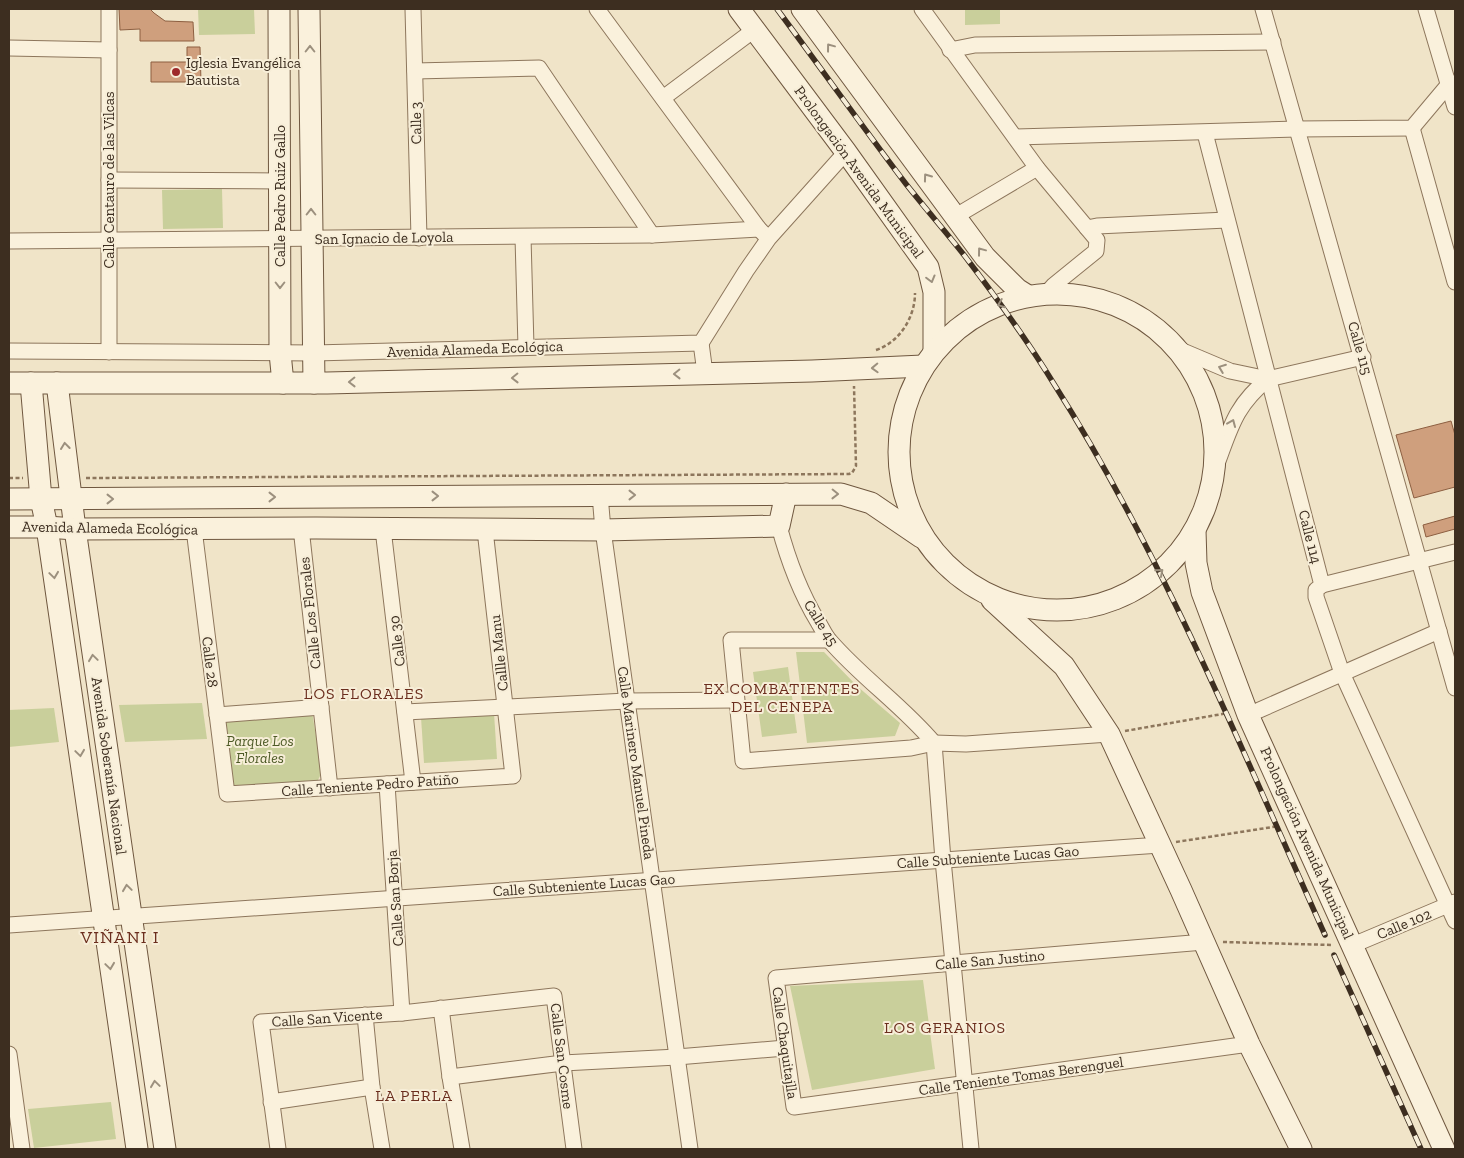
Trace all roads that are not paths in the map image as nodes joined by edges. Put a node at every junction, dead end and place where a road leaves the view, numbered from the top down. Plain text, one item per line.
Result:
1 (109, 9) edge
2 (279, 9) edge
3 (310, 9) edge
4 (413, 9) edge
5 (597, 9) edge
6 (739, 9) edge
7 (802, 9) edge
8 (922, 9) edge
9 (1263, 9) edge
10 (1426, 9) edge
11 (754, 30) junction
12 (1273, 42) junction
13 (9, 48) edge
14 (109, 50) junction
15 (950, 50) junction
16 (415, 71) junction
17 (1452, 83) edge
18 (663, 98) junction
19 (1455, 107) edge
20 (1412, 128) junction
21 (1297, 129) junction
22 (1205, 133) junction
23 (1015, 137) junction
24 (846, 152) junction
25 (1037, 168) junction
26 (109, 180) junction
27 (280, 182) junction
28 (956, 216) junction
29 (1227, 220) junction
30 (1087, 228) junction
31 (764, 234) junction
32 (652, 235) junction
33 (522, 237) junction
34 (419, 238) junction
35 (311, 239) junction
36 (110, 240) junction
37 (281, 240) junction
38 (9, 241) edge
39 (1455, 282) edge
40 (1037, 295) junction
41 (700, 343) junction
42 (526, 347) junction
43 (1178, 349) junction
44 (9, 351) edge
45 (109, 352) junction
46 (280, 353) junction
47 (314, 353) junction
48 (1363, 357) junction
49 (929, 359) junction
50 (705, 374) junction
51 (1268, 379) junction
52 (9, 383) edge
53 (31, 383) junction
54 (57, 383) junction
55 (284, 383) junction
56 (314, 383) junction
57 (1215, 469) junction
58 (40, 489) junction
59 (70, 489) junction
60 (786, 494) junction
61 (600, 496) junction
62 (9, 500) edge
63 (47, 526) junction
64 (780, 526) junction
65 (9, 527) edge
66 (301, 528) junction
67 (74, 529) junction
68 (383, 529) junction
69 (194, 530) junction
70 (486, 530) junction
71 (603, 530) junction
72 (1195, 530) junction
73 (925, 540) junction
74 (1455, 552) edge
75 (1419, 562) junction
76 (1322, 585) junction
77 (978, 589) junction
78 (1439, 631) junction
79 (828, 640) junction
80 (1342, 673) junction
81 (1455, 688) edge
82 (736, 700) junction
83 (627, 701) junction
84 (321, 707) junction
85 (505, 708) junction
86 (101, 711) junction
87 (405, 712) junction
88 (74, 714) junction
89 (217, 715) junction
90 (1248, 715) junction
91 (1109, 734) junction
92 (934, 743) junction
93 (513, 776) joint
94 (413, 782) junction
95 (387, 784) junction
96 (330, 788) junction
97 (227, 794) joint
98 (1160, 845) junction
99 (943, 860) junction
100 (652, 880) junction
101 (395, 898) junction
102 (1451, 903) edge
103 (131, 916) junction
104 (104, 918) junction
105 (1455, 921) edge
106 (9, 925) edge
107 (1204, 942) junction
108 (1353, 946) junction
109 (953, 963) junction
110 (776, 978) joint
111 (441, 1008) junction
112 (402, 1013) junction
113 (365, 1015) junction
114 (1249, 1044) junction
115 (785, 1048) junction
116 (9, 1054) edge
117 (677, 1057) junction
118 (563, 1063) junction
119 (450, 1077) junction
120 (964, 1084) junction
121 (372, 1087) junction
122 (271, 1102) junction
123 (794, 1107) joint
124 (160, 1117) junction
125 (133, 1119) junction
126 (17, 1140) edge
127 (1446, 1148) edge
128 (137, 1149) edge
129 (165, 1149) edge
130 (278, 1149) edge
131 (382, 1149) edge
132 (462, 1149) edge
133 (574, 1149) edge
134 (690, 1149) edge
135 (970, 1149) edge
136 (1301, 1149) edge

1 - 14 street, Calle Centauro de las Vilcas
2 - 27 main road, Calle Pedro Ruiz Gallo
35 -> 3 main road, Calle Pedro Ruiz Gallo
4 - 16 street, Calle 3
5 - 18 street
6 - 11 main road, Prolongación Avenida Municipal
28 -> 7 main road
8 - 15 street
9 - 12 street, Calle 115
10 - 17 street
11 - 18 street
11 - 24 main road, Prolongación Avenida Municipal
12 - 15 street
12 - 21 street, Calle 115
13 - 14 street
14 - 26 street, Calle Centauro de las Vilcas
15 - 23 street
16 - 32 street
16 - 34 street, Calle 3
17 - 19 street
17 - 20 street
18 - 31 street
20 - 21 street
20 - 39 street
21 - 22 street
21 - 48 street, Calle 115
22 - 23 street
22 - 29 street, Calle 114
23 - 25 street
24 - 31 street
24 -> 49 main road, Prolongación Avenida Municipal
25 - 28 street
25 - 30 street
26 - 27 street
26 - 36 street, Calle Centauro de las Vilcas
27 - 37 main road, Calle Pedro Ruiz Gallo
40 -> 28 main road
29 - 30 street
29 - 51 street, Calle 114
30 - 40 street
31 - 32 street, San Ignacio de Loyola
31 - 41 street
32 - 33 street, San Ignacio de Loyola
33 - 34 street, San Ignacio de Loyola
33 - 42 street
34 - 35 street, San Ignacio de Loyola
35 - 37 street, San Ignacio de Loyola
35 - 47 main road, Calle Pedro Ruiz Gallo
36 - 37 street, San Ignacio de Loyola
36 - 38 street, San Ignacio de Loyola
36 - 45 street, Calle Centauro de las Vilcas
37 -> 46 main road, Calle Pedro Ruiz Gallo
40 - 43 main road, Prolongación Avenida Municipal
40 -> 49 main road, Prolongación Avenida Municipal
41 - 42 street, Avenida Alameda Ecológica
41 - 50 street
42 - 47 street, Avenida Alameda Ecológica
51 -> 43 street
43 - 57 main road, Prolongación Avenida Municipal
44 - 45 street, Avenida Alameda Ecológica
45 - 46 street, Avenida Alameda Ecológica
46 - 47 street, Avenida Alameda Ecológica
46 - 55 main road, Calle Pedro Ruiz Gallo
47 - 56 main road, Calle Pedro Ruiz Gallo
48 - 51 street
48 - 75 street, Calle 115
49 -> 50 main road, Avenida Alameda Ecológica
49 - 73 main road, Prolongación Avenida Municipal
50 -> 56 main road, Avenida Alameda Ecológica
57 -> 51 street
51 - 76 street, Calle 114
52 - 53 main road, Avenida Alameda Ecológica
53 - 54 main road, Avenida Alameda Ecológica
53 - 58 main road, Avenida Soberanía Nacional
54 - 55 main road, Avenida Alameda Ecológica
59 -> 54 main road, Avenida Soberanía Nacional
55 - 56 main road, Avenida Alameda Ecológica
57 - 72 main road, Prolongación Avenida Municipal
58 - 59 main road, Avenida Alameda Ecológica
58 - 62 main road, Avenida Alameda Ecológica
58 - 63 main road, Avenida Soberanía Nacional
59 -> 61 main road, Avenida Alameda Ecológica
59 - 67 main road, Avenida Soberanía Nacional
61 -> 60 main road, Avenida Alameda Ecológica
60 - 64 main road
60 -> 73 main road, Avenida Alameda Ecológica
61 - 71 street, Calle Marinero Manuel Pineda
63 - 65 main road, Avenida Alameda Ecológica
63 - 67 main road, Avenida Alameda Ecológica
63 -> 88 main road, Avenida Soberanía Nacional
64 - 71 main road, Avenida Alameda Ecológica
64 - 79 street, Calle 45
66 - 68 main road, Avenida Alameda Ecológica
66 - 69 main road, Avenida Alameda Ecológica
66 - 84 street, Calle Los Florales
67 - 69 main road, Avenida Alameda Ecológica
86 -> 67 main road, Avenida Soberanía Nacional
68 - 70 main road, Avenida Alameda Ecológica
68 - 87 street, Calle 30
69 - 89 street, Calle 28
70 - 71 main road, Avenida Alameda Ecológica
70 - 85 street, Callle Manu
71 - 83 street, Calle Marinero Manuel Pineda
77 -> 72 main road, Prolongación Avenida Municipal
72 - 90 main road, Prolongación Avenida Municipal
73 - 77 main road, Prolongación Avenida Municipal
74 - 75 street
75 - 76 street
75 - 78 street, Calle 115
76 - 80 street, Calle 114
77 - 91 main road, Prolongación Avenida Municipal
78 - 80 street
78 - 81 street, Calle 115
79 - 82 street
79 - 92 street, Calle 45
80 - 90 street
80 - 102 street, Calle 114
82 - 83 street
82 - 92 street
83 - 85 street
83 - 100 street, Calle Marinero Manuel Pineda
84 - 89 street
84 - 96 street, Calle Los Florales
85 - 87 street
85 - 93 street, Callle Manu
86 - 88 main road
103 -> 86 main road, Avenida Soberanía Nacional
87 - 94 street, Calle 30
88 -> 104 main road, Avenida Soberanía Nacional
89 - 97 street, Calle 28
90 - 108 main road, Prolongación Avenida Municipal
91 - 92 street
91 - 98 main road, Prolongación Avenida Municipal
92 - 99 street
93 - 94 street, Calle Teniente Pedro Patiño
94 - 95 street, Calle Teniente Pedro Patiño
95 - 96 street, Calle Teniente Pedro Patiño
95 - 101 street, Calle San Borja
96 - 97 street, Calle Teniente Pedro Patiño
98 - 99 street, Calle Subteniente Lucas Gao
98 - 107 main road, Prolongación Avenida Municipal
99 - 100 street, Calle Subteniente Lucas Gao
99 - 109 street
100 - 101 street, Calle Subteniente Lucas Gao
100 - 117 street, Calle Marinero Manuel Pineda
101 - 103 street, Calle Subteniente Lucas Gao
101 - 112 street, Calle San Borja
102 - 105 street, Calle 114
102 - 108 street, Calle 102
103 - 104 street, Calle Subteniente Lucas Gao
124 -> 103 main road, Avenida Soberanía Nacional
104 - 106 street, Calle Subteniente Lucas Gao
104 -> 125 main road, Avenida Soberanía Nacional
107 - 109 street, Calle San Justino
107 - 114 main road, Prolongación Avenida Municipal
108 - 127 main road, Prolongación Avenida Municipal
109 - 110 street, Calle San Justino
109 - 120 street
110 - 115 street, Calle Chaquitajlla
111 - 112 street, Calle San Cosme
111 - 118 street, Calle San Cosme
111 - 119 street
112 - 113 street, Calle San Vicente
113 - 121 street
113 - 122 street, Calle San Vicente
114 - 120 street, Calle Teniente Tomas Berenguel
114 - 136 main road, Prolongación Avenida Municipal
115 - 117 street
115 - 123 street, Calle Chaquitajlla
116 - 126 street
117 - 118 street
117 - 134 street, Calle Marinero Manuel Pineda
118 - 119 street
118 - 133 street, Calle San Cosme
119 - 132 street
120 - 123 street, Calle Teniente Tomas Berenguel
120 - 135 street
121 - 122 street
121 - 131 street
122 - 130 street, Calle San Vicente
124 - 125 main road
124 - 129 main road, Avenida Soberanía Nacional
125 - 128 main road, Avenida Soberanía Nacional

